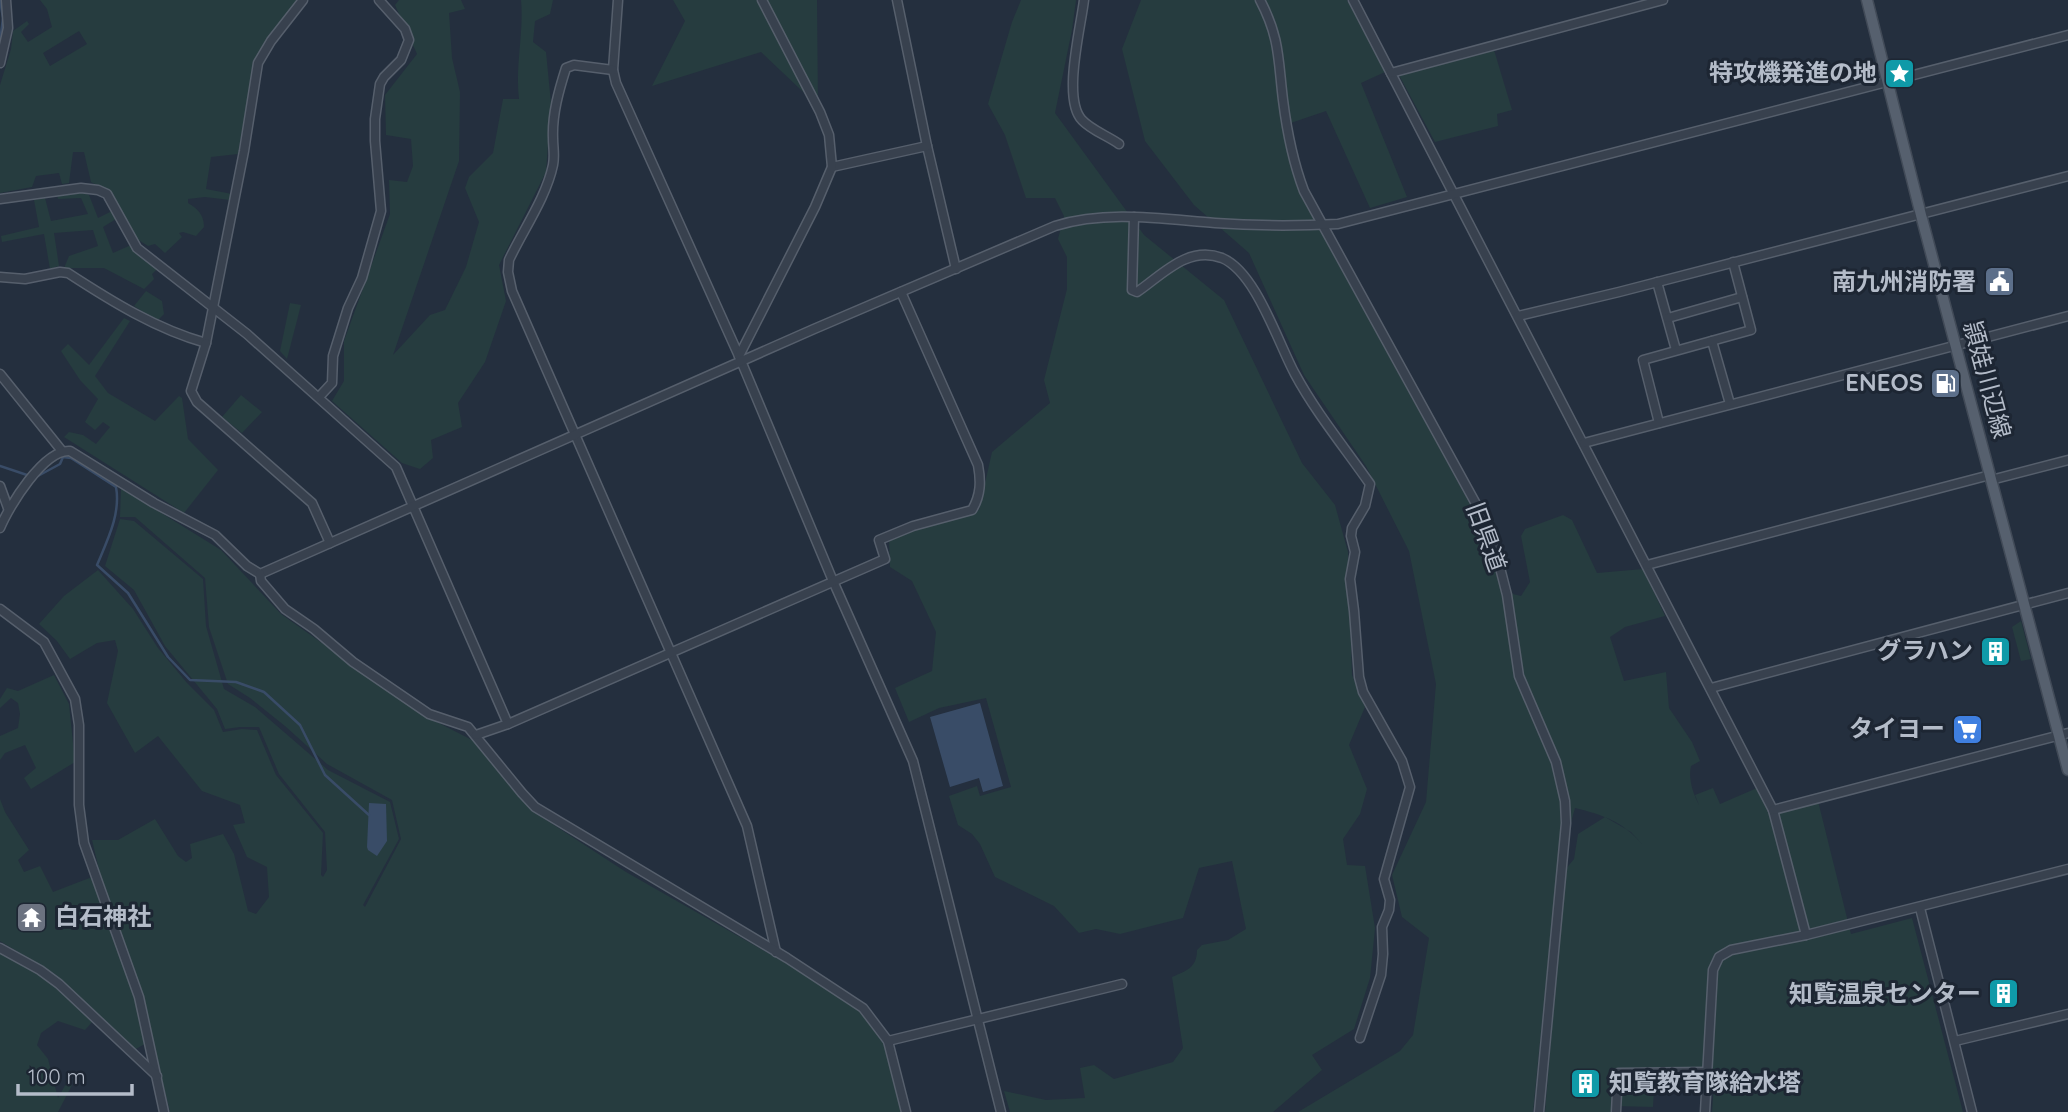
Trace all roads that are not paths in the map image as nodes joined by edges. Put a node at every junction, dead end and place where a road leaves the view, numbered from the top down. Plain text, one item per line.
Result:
1 (6, 0) edge
2 (303, 0) edge
3 (379, 0) edge
4 (618, 0) edge
5 (762, 0) edge
6 (897, 0) edge
7 (1084, 0) edge
8 (1259, 0) edge
9 (1353, 0) edge
10 (1663, 0) edge
11 (1867, 0) edge
12 (2068, 35) edge
13 (0, 63) edge
14 (613, 70) junction
15 (1391, 73) junction
16 (1889, 82) junction
17 (1119, 144) dead end
18 (927, 146) junction
19 (832, 167) junction
20 (2068, 176) edge
21 (1455, 194) junction
22 (0, 199) edge
23 (1921, 215) junction
24 (1134, 217) junction
25 (1323, 225) junction
26 (1733, 262) junction
27 (956, 268) junction
28 (0, 277) edge
29 (1657, 282) junction
30 (901, 292) junction
31 (1742, 297) junction
32 (214, 310) junction
33 (1518, 316) junction
34 (2068, 316) edge
35 (1668, 317) junction
36 (1712, 341) junction
37 (206, 343) junction
38 (1957, 345) junction
39 (1676, 350) junction
40 (740, 359) junction
41 (0, 373) edge
42 (319, 397) junction
43 (1730, 404) junction
44 (1659, 423) junction
45 (576, 436) junction
46 (1584, 443) junction
47 (62, 451) junction
48 (2068, 460) edge
49 (1991, 477) junction
50 (0, 486) edge
51 (414, 507) junction
52 (8, 508) junction
53 (0, 528) edge
54 (330, 543) junction
55 (1647, 565) junction
56 (260, 573) junction
57 (833, 581) junction
58 (2068, 593) edge
59 (2025, 605) junction
60 (0, 609) edge
61 (671, 651) junction
62 (1711, 688) junction
63 (508, 723) junction
64 (2064, 734) edge
65 (476, 735) junction
66 (2068, 770) edge
67 (1773, 810) junction
68 (2068, 869) edge
69 (1920, 908) junction
70 (1806, 936) junction
71 (0, 948) edge
72 (776, 952) junction
73 (1122, 985) dead end
74 (2068, 1014) edge
75 (978, 1019) junction
76 (1360, 1038) dead end
77 (888, 1041) junction
78 (1955, 1041) junction
79 (1707, 1072) junction
80 (157, 1076) junction
81 (164, 1112) edge
82 (906, 1112) edge
83 (1001, 1112) edge
84 (1539, 1112) edge
85 (1616, 1112) edge
86 (1705, 1112) edge
87 (1972, 1112) edge

1 - 13 street
2 - 32 street
3 - 42 street
4 - 14 street
5 - 19 street
6 - 18 street
7 - 17 street
8 - 25 street, 旧県道
9 - 15 street
10 - 15 street
11 - 16 main road, 頴娃川辺線
12 - 16 street
14 - 40 street
14 - 45 street
15 - 21 street
16 - 21 street
16 - 23 main road, 頴娃川辺線
18 - 19 street
18 - 27 street
19 - 40 street
20 - 23 street
21 - 25 street
21 - 33 street
22 - 32 street
23 - 26 street
23 - 38 main road, 頴娃川辺線
24 - 25 street
24 - 27 street
24 - 76 street
25 - 84 street, 旧県道
26 - 29 street
26 - 31 street
27 - 30 street
28 - 37 street
29 - 33 street
29 - 35 street
30 - 40 street
30 - 57 street
31 - 35 street
31 - 36 street
32 - 37 street
32 - 42 street
33 - 46 street
34 - 38 street
35 - 39 street
36 - 39 street
36 - 43 street
37 - 54 street
38 - 43 street
38 - 49 main road, 頴娃川辺線
39 - 44 street
40 - 45 street
40 - 57 street
41 - 47 street
42 - 51 street
43 - 44 street
44 - 46 street
45 - 51 street
45 - 61 street
46 - 55 street
47 - 52 street
47 - 56 street
48 - 49 street
49 - 55 street
49 - 59 main road, 頴娃川辺線
50 - 52 street
51 - 54 street
51 - 63 street
52 - 53 street
54 - 56 street
55 - 62 street
56 - 65 street
57 - 61 street
57 - 75 street
58 - 59 street
59 - 62 street
59 - 64 main road, 頴娃川辺線
60 - 80 street
61 - 63 street
61 - 72 street
62 - 67 street
63 - 65 street
64 - 66 main road, 頴娃川辺線
64 - 67 street
65 - 72 street
67 - 70 street
68 - 69 street
69 - 70 street
69 - 78 street
70 - 79 street
71 - 80 street
72 - 77 street
73 - 75 street
74 - 78 street
75 - 77 street
75 - 83 street
77 - 82 street
78 - 87 street
79 - 85 street
79 - 86 street
80 - 81 street

